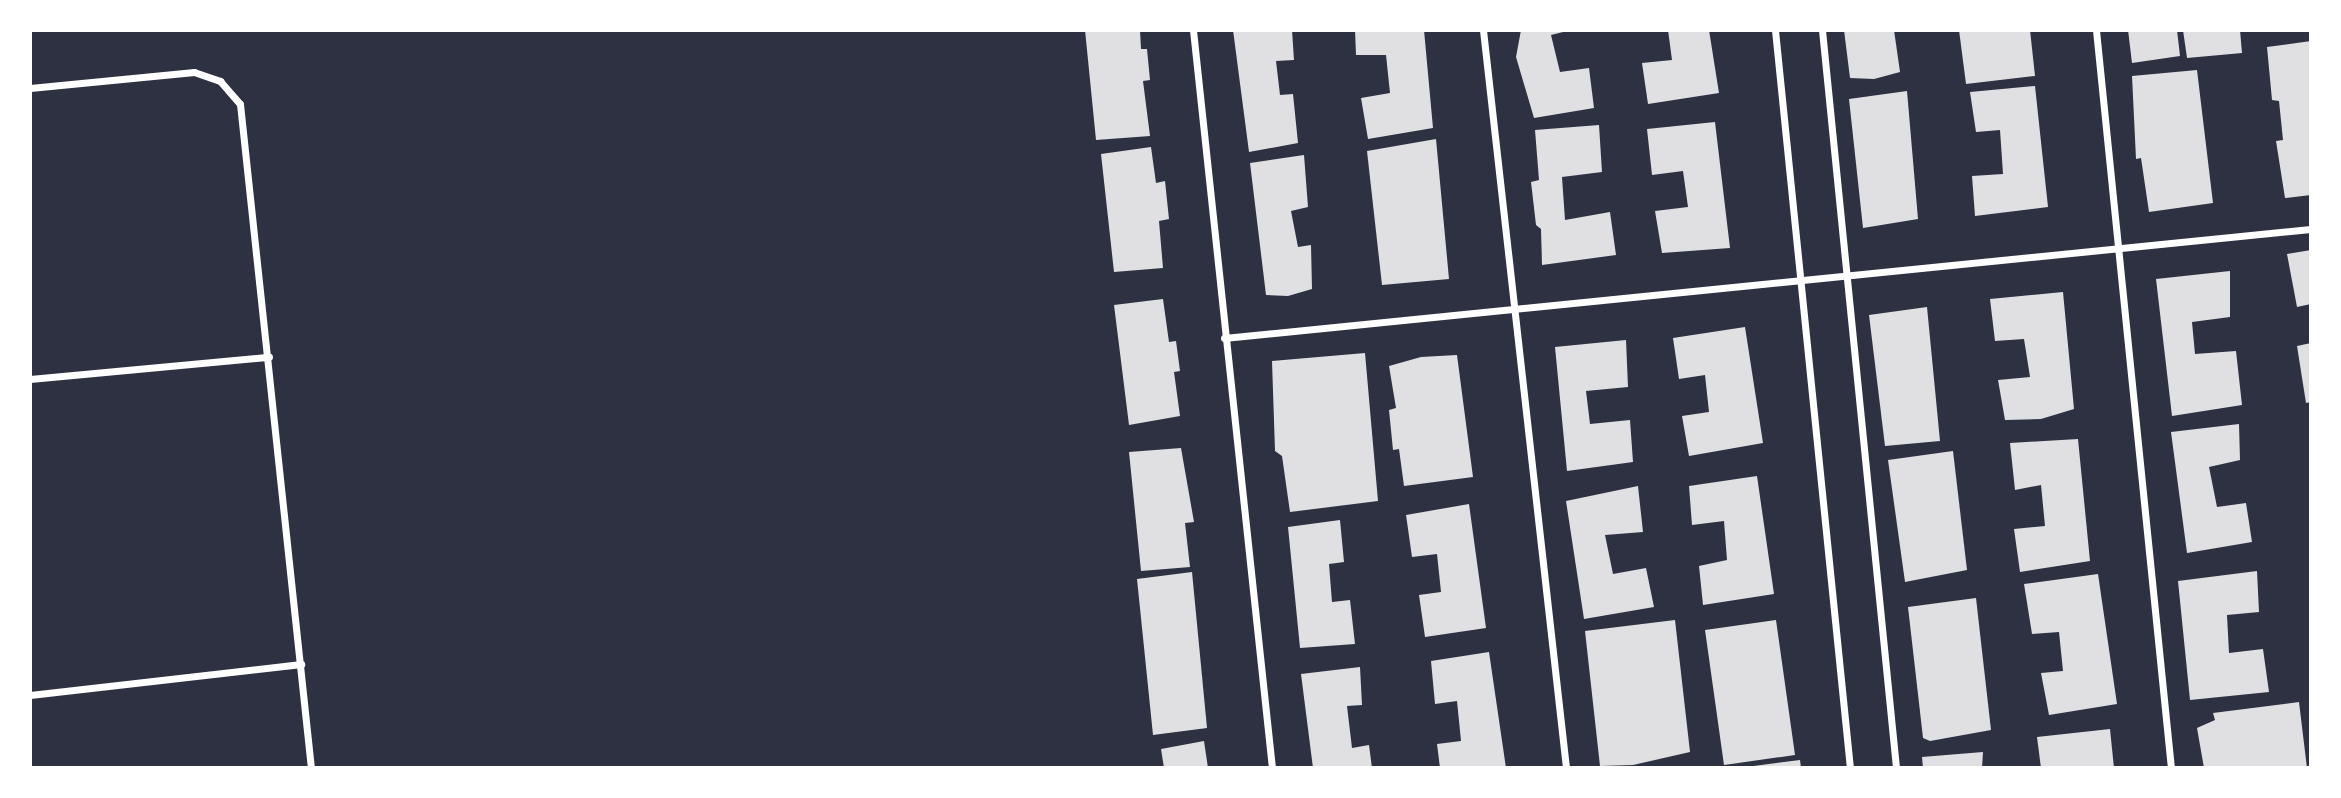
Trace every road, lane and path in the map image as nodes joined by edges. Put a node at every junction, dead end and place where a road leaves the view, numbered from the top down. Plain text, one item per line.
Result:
1 (1193, 30) edge
2 (1483, 30) edge
3 (1775, 30) edge
4 (1822, 30) edge
5 (2096, 30) edge
6 (30, 88) edge
7 (2311, 229) edge
8 (2121, 248) junction
9 (1847, 278) junction
10 (1802, 282) junction
11 (1517, 309) junction
12 (1224, 338) junction
13 (269, 357) junction
14 (30, 379) edge
15 (301, 664) junction
16 (30, 695) edge
17 (311, 768) edge
18 (1272, 768) edge
19 (1566, 768) edge
20 (1850, 768) edge
21 (1896, 768) edge
22 (2171, 768) edge

1 - 12 street
2 - 11 street
3 - 10 street
4 - 9 street
5 - 8 street
6 - 13 street
7 - 8 street
8 - 9 street
8 - 22 street
9 - 10 street
9 - 21 street
10 - 11 street
10 - 20 street
11 - 12 street
11 - 19 street
12 - 18 street
13 - 14 street
13 - 15 street
15 - 16 street
15 - 17 street

